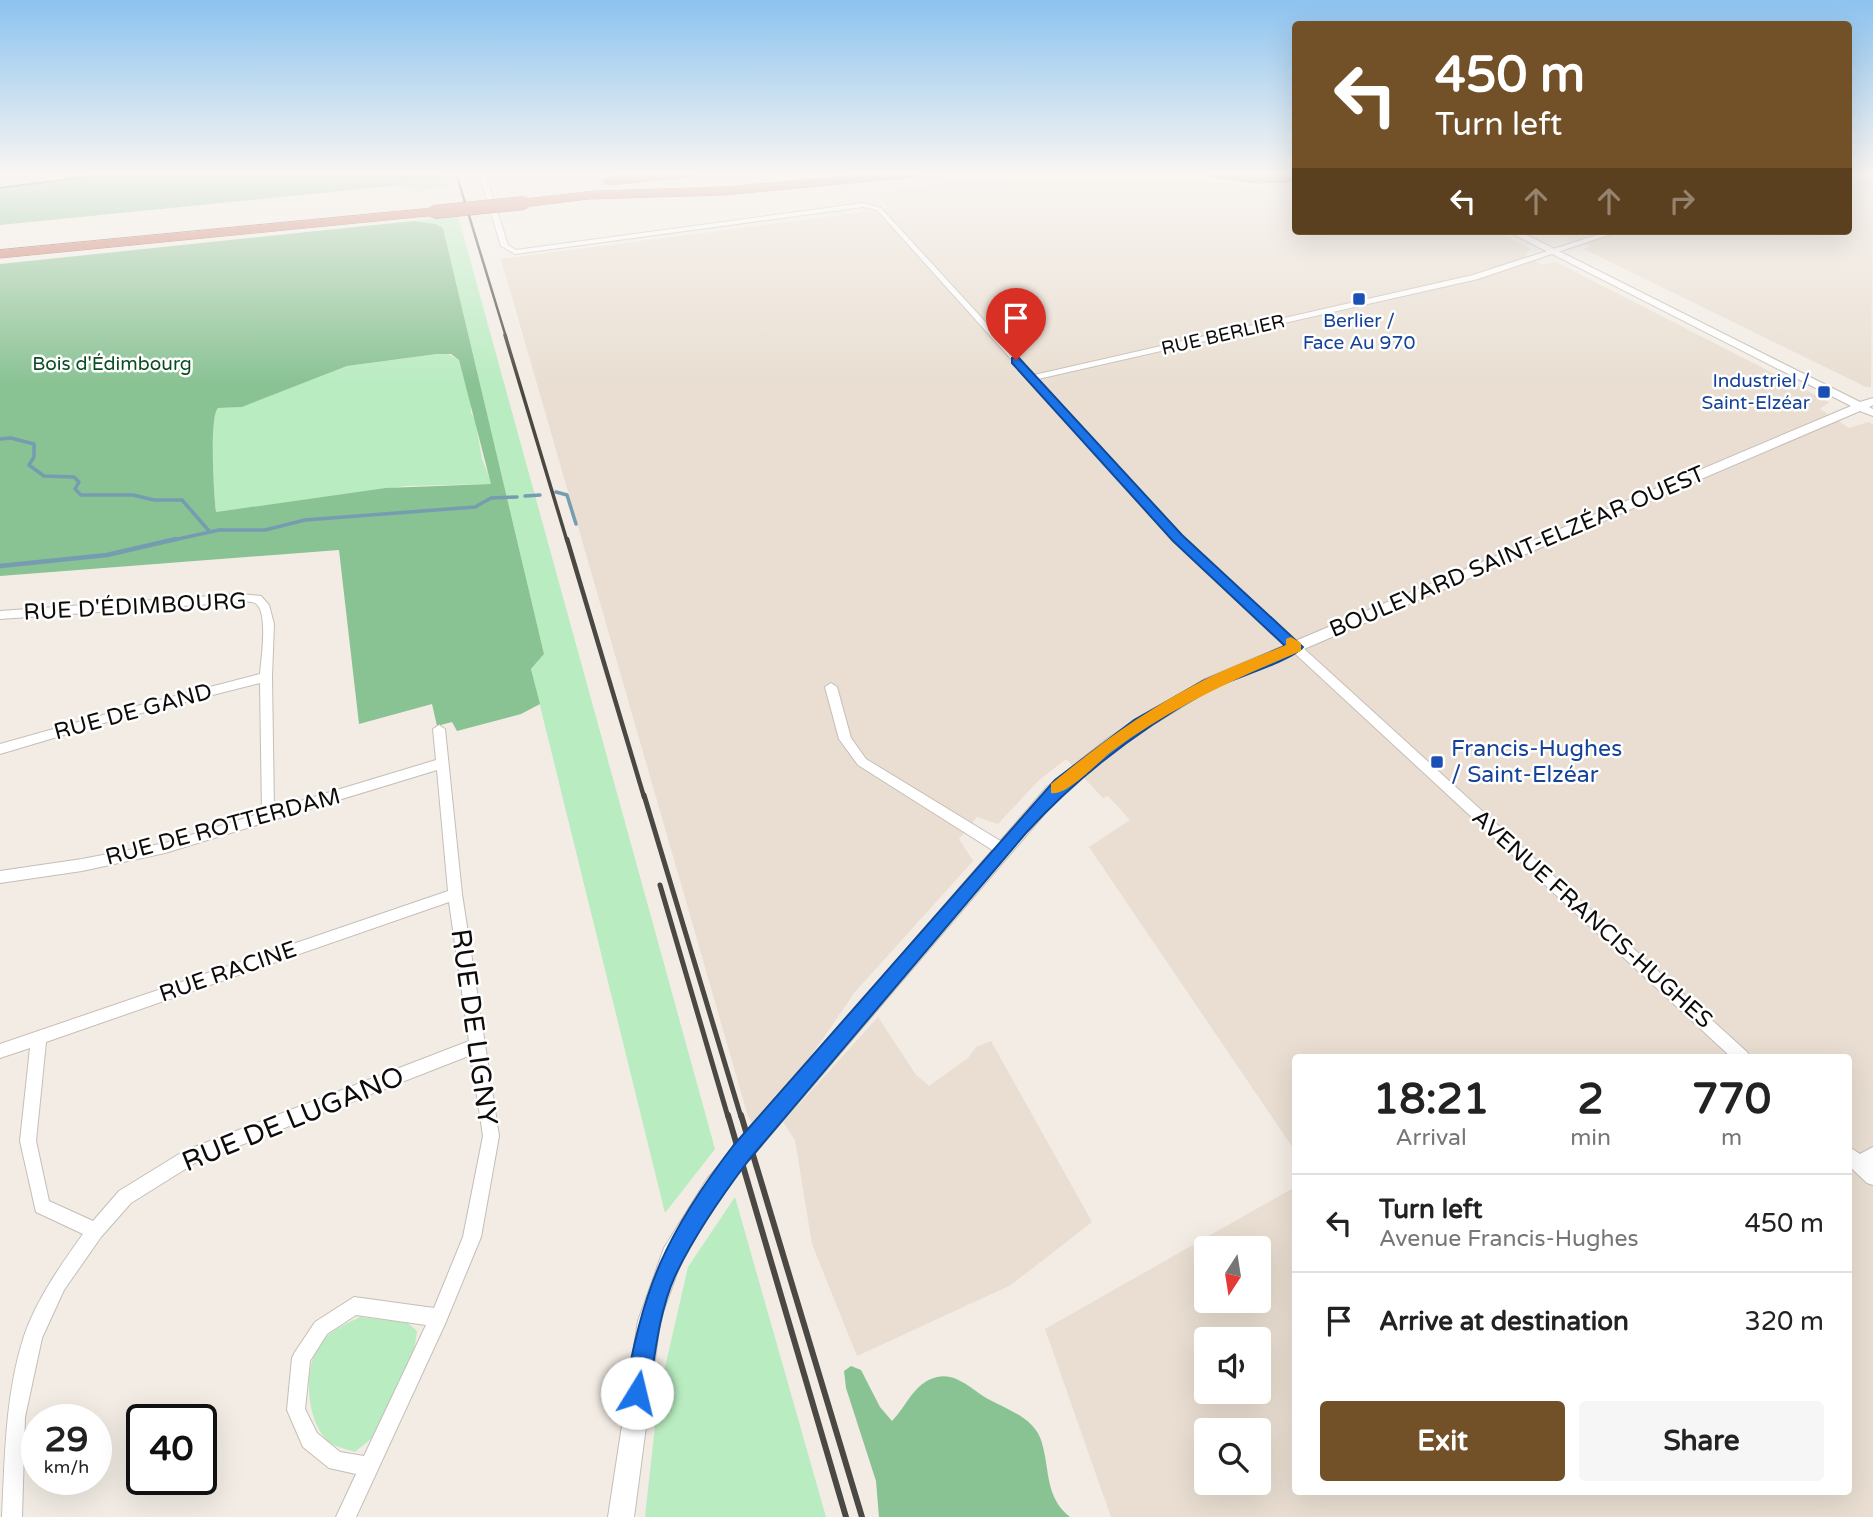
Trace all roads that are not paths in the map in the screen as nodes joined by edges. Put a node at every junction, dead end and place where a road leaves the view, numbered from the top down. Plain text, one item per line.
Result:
1 (105, 244) edge
2 (504, 244) edge
3 (576, 244) edge
4 (909, 244) edge
5 (1538, 244) edge
6 (1556, 244) edge
7 (1578, 244) edge
8 (1565, 248) junction
9 (1554, 252) junction
10 (0, 254) edge
11 (1032, 379) junction
12 (1867, 404) edge
13 (1873, 413) edge
14 (0, 615) edge
15 (1296, 647) junction
16 (266, 677) junction
17 (831, 687) dead end
18 (439, 729) dead end
19 (0, 749) edge
20 (443, 763) junction
21 (268, 817) junction
22 (1002, 849) junction
23 (0, 877) edge
24 (455, 894) junction
25 (39, 1037) junction
26 (478, 1045) junction
27 (0, 1051) edge
28 (1739, 1054) edge
29 (1860, 1158) edge
30 (1873, 1177) edge
31 (95, 1231) junction
32 (439, 1318) junction
33 (370, 1468) junction
34 (12, 1517) edge
35 (346, 1517) edge
36 (621, 1517) edge

1 - 10 highway, bridge
2 - 3 street, AVENUE FRANCIS-HUGHES
4 - 11 street, AVENUE FRANCIS-HUGHES
5 - 9 street
6 - 8 street
7 - 8 street, RUE BERLIER
8 - 9 street, RUE BERLIER
8 - 12 street
9 - 11 street, RUE BERLIER
9 - 12 street
11 - 15 street, AVENUE FRANCIS-HUGHES
12 - 13 street
12 - 15 street, BOULEVARD SAINT-ELZÉAR OUEST
14 - 16 street, RUE D'ÉDIMBOURG
15 - 22 street, BOULEVARD SAINT-ELZÉAR OUEST
15 - 28 street, AVENUE FRANCIS-HUGHES
16 - 19 street, RUE DE GAND
16 - 21 street, RUE D'ÉDIMBOURG
17 - 22 street
18 - 20 street, RUE DE LIGNY
20 - 21 street, RUE DE ROTTERDAM
20 - 24 street, RUE DE LIGNY
21 - 23 street, RUE DE ROTTERDAM
22 - 36 street, BOULEVARD SAINT-ELZÉAR OUEST
24 - 25 street, RUE RACINE
24 - 26 street, RUE DE LIGNY
25 - 27 street, RUE RACINE
25 - 31 street
26 - 31 street, RUE DE LUGANO
26 - 32 street, RUE DE LIGNY
29 - 30 street
31 - 34 street, RUE DE LUGANO
32 - 33 street, RUE DE LIGNY
32 - 33 street
33 - 35 street, RUE DE LIGNY

